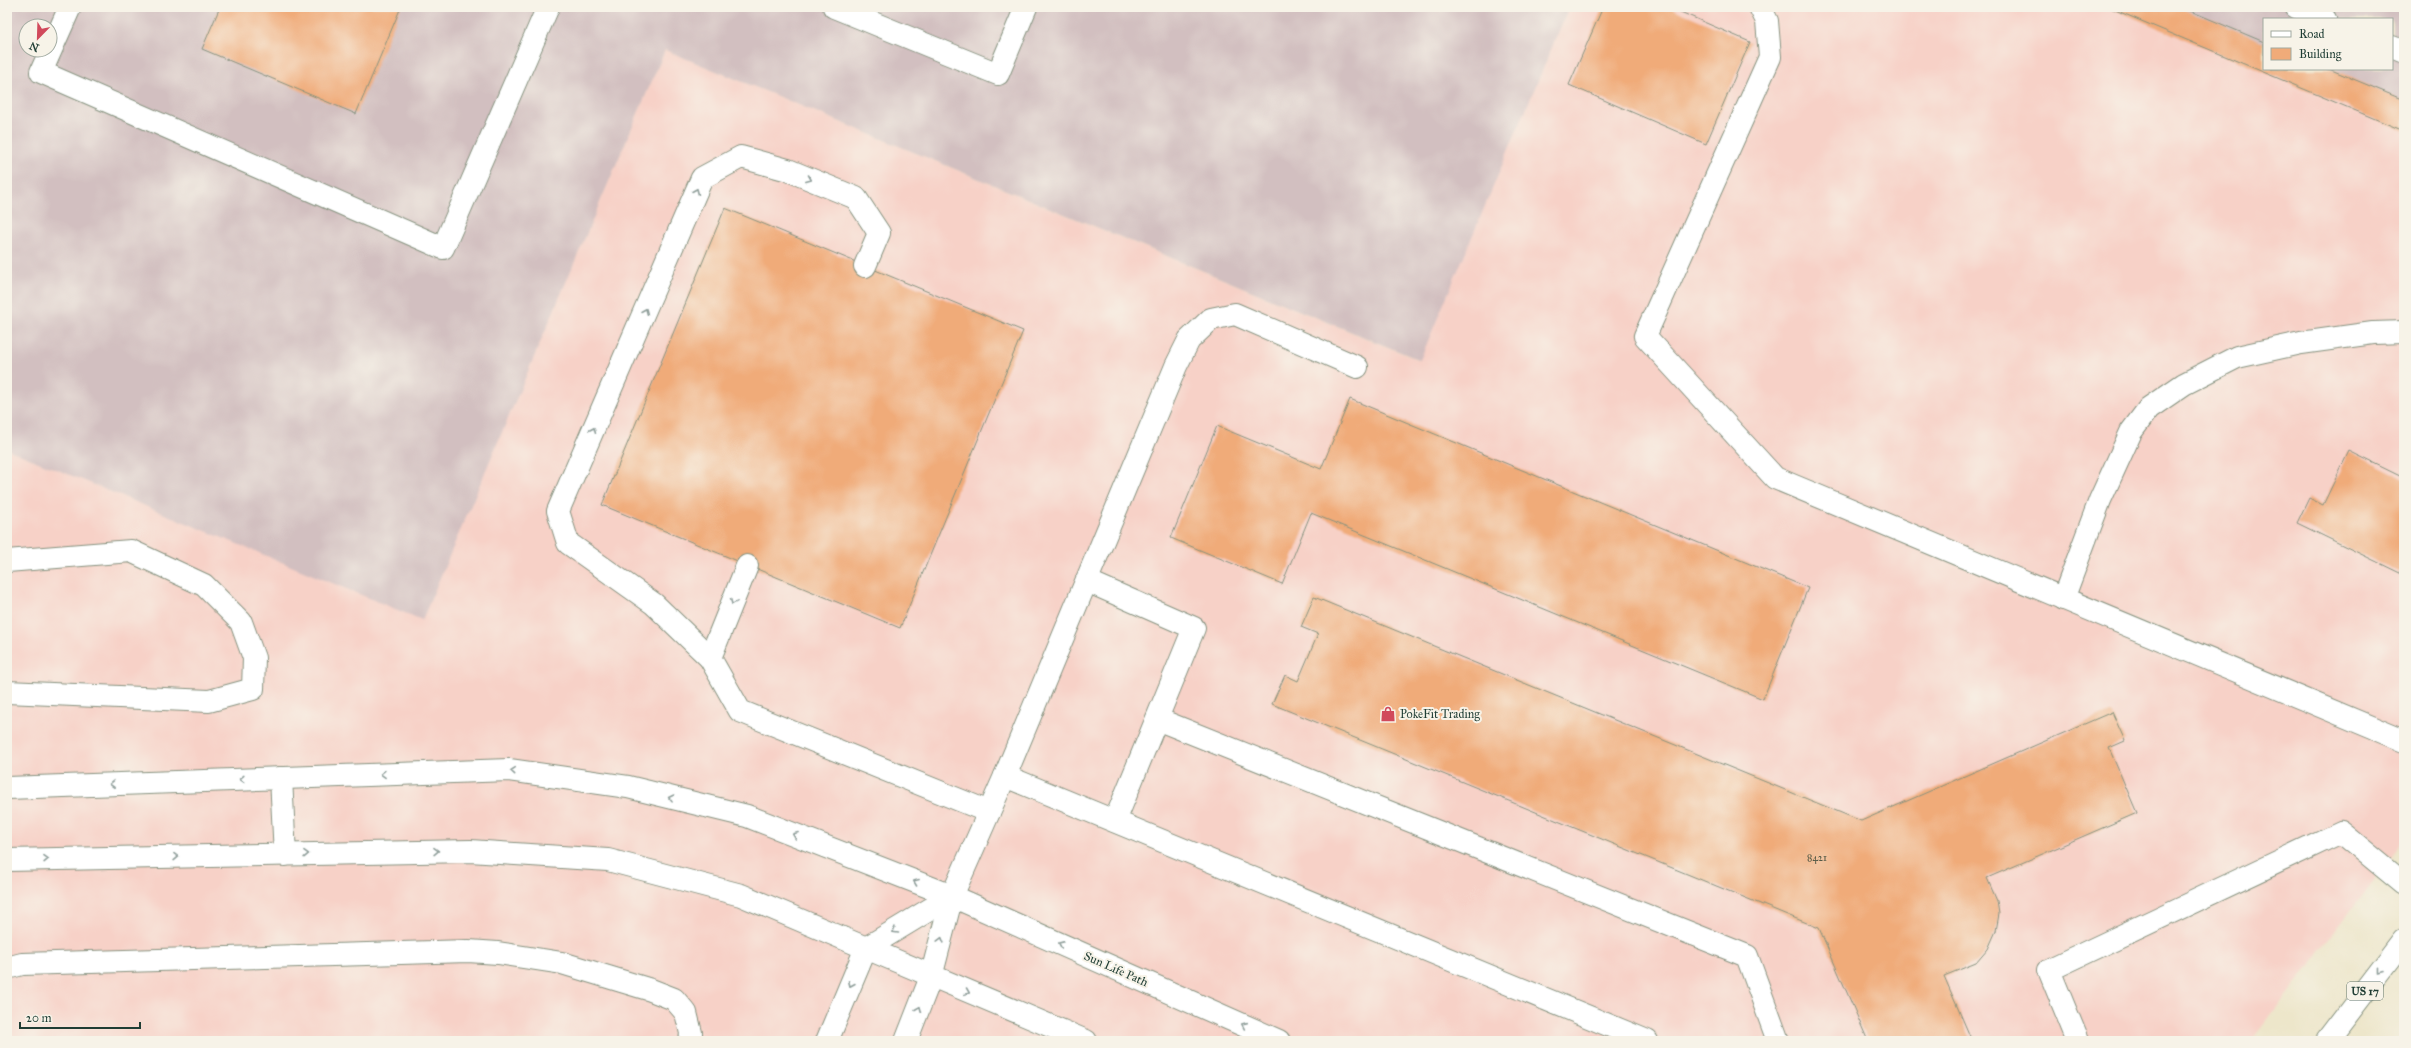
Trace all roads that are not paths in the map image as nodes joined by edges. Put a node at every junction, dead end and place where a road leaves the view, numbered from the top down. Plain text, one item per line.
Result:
1 (70, 7) edge
2 (548, 7) edge
3 (834, 7) edge
4 (1026, 7) edge
5 (1760, 7) edge
6 (2296, 7) edge
7 (2323, 18) edge
8 (2393, 47) edge
9 (2404, 52) edge
10 (865, 266) dead end
11 (2404, 332) edge
12 (1357, 367) dead end
13 (7, 561) edge
14 (747, 566) dead end
15 (1087, 581) junction
16 (2063, 599) junction
17 (710, 658) junction
18 (7, 692) edge
19 (1157, 719) junction
20 (2404, 741) edge
21 (1005, 776) junction
22 (281, 778) junction
23 (7, 788) edge
24 (989, 812) junction
25 (1115, 821) junction
26 (285, 855) junction
27 (7, 860) edge
28 (2404, 884) edge
29 (952, 896) junction
30 (2404, 940) edge
31 (866, 948) junction
32 (7, 968) edge
33 (931, 977) junction
34 (690, 1041) edge
35 (827, 1041) edge
36 (906, 1041) edge
37 (1086, 1041) edge
38 (1279, 1041) edge
39 (1647, 1041) edge
40 (1778, 1041) edge
41 (2078, 1041) edge
42 (2327, 1041) edge

1 - 2 street
3 - 4 street
5 - 16 street
6 - 7 street
8 - 9 street
17 -> 10 street
11 - 16 street
12 - 15 street
13 - 18 street
14 -> 17 street
15 - 19 street
15 - 21 street
16 - 20 street
17 - 24 street
19 - 25 street
19 - 40 street
21 - 24 street
21 - 25 street
22 -> 23 street, Sun Life Path
22 - 26 street
29 -> 22 street, Sun Life Path
24 - 29 street
25 - 39 street
27 -> 26 street
26 -> 31 street
28 - 41 street
29 -> 31 street
33 -> 29 street
38 -> 29 street, Sun Life Path
30 -> 42 street, US 17
31 - 33 street
31 -> 35 street
32 - 34 street
36 -> 33 street
33 -> 37 street

